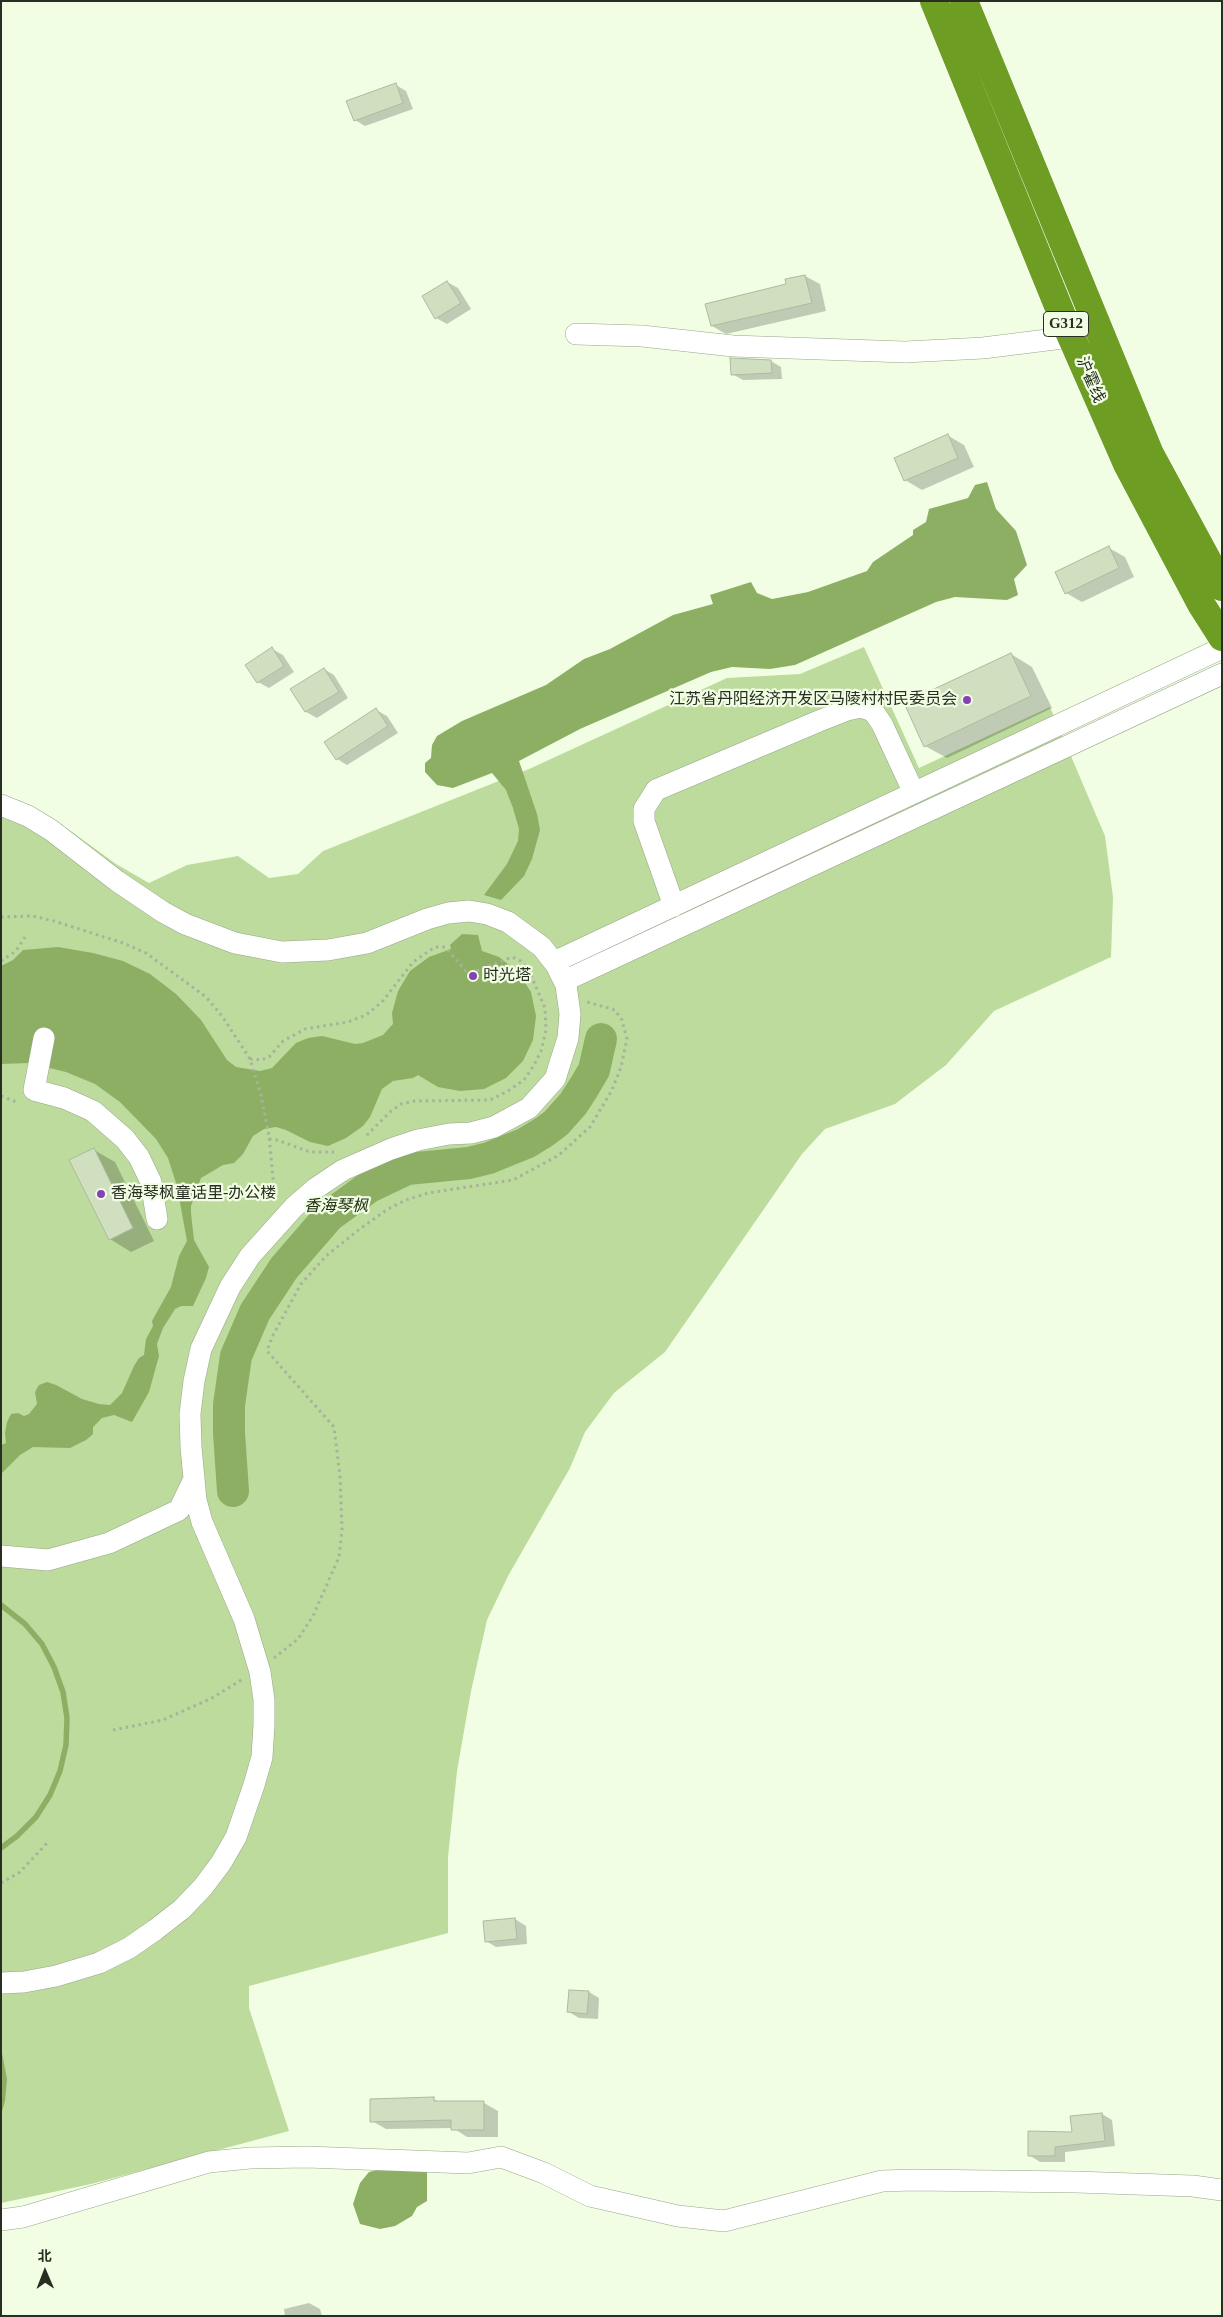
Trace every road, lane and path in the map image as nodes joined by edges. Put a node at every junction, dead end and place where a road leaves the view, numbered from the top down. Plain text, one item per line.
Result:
1 (934, 1) edge
2 (964, 1) edge
3 (576, 334) dead end
4 (1071, 337) junction
5 (1222, 587) edge
6 (1222, 636) edge
7 (1222, 648) edge
8 (1222, 674) edge
9 (914, 793) junction
10 (1, 805) edge
11 (674, 906) junction
12 (1, 916) edge
13 (25, 937) dead end
14 (1, 961) edge
15 (554, 962) junction
16 (566, 990) junction
17 (44, 1038) dead end
18 (250, 1059) junction
19 (1, 1096) edge
20 (22, 1104) dead end
21 (269, 1139) junction
22 (358, 1144) dead end
23 (339, 1151) dead end
24 (157, 1219) dead end
25 (282, 1220) junction
26 (193, 1481) junction
27 (1, 1556) edge
28 (260, 1672) junction
29 (113, 1730) dead end
30 (48, 1842) dead end
31 (1, 1883) edge
32 (1, 1983) edge
33 (1222, 2190) edge
34 (1, 2220) edge

1 - 4 highway, 沪霍线 / G312
2 - 5 highway, 沪霍线 / G312
3 - 4 street
4 - 6 highway, 沪霍线 / G312
7 - 9 street
8 - 16 street
9 - 11 street
9 - 11 street
10 - 15 street
11 - 15 street
12 - 18 path
13 - 14 path
15 - 16 street
16 - 25 street
16 - 28 path
17 - 24 street
18 - 21 path
18 - 22 path
19 - 20 path
21 - 23 path
21 - 25 path
25 - 26 street
26 - 27 street
26 - 28 street
28 - 29 path
28 - 32 street
30 - 31 path
33 - 34 street

